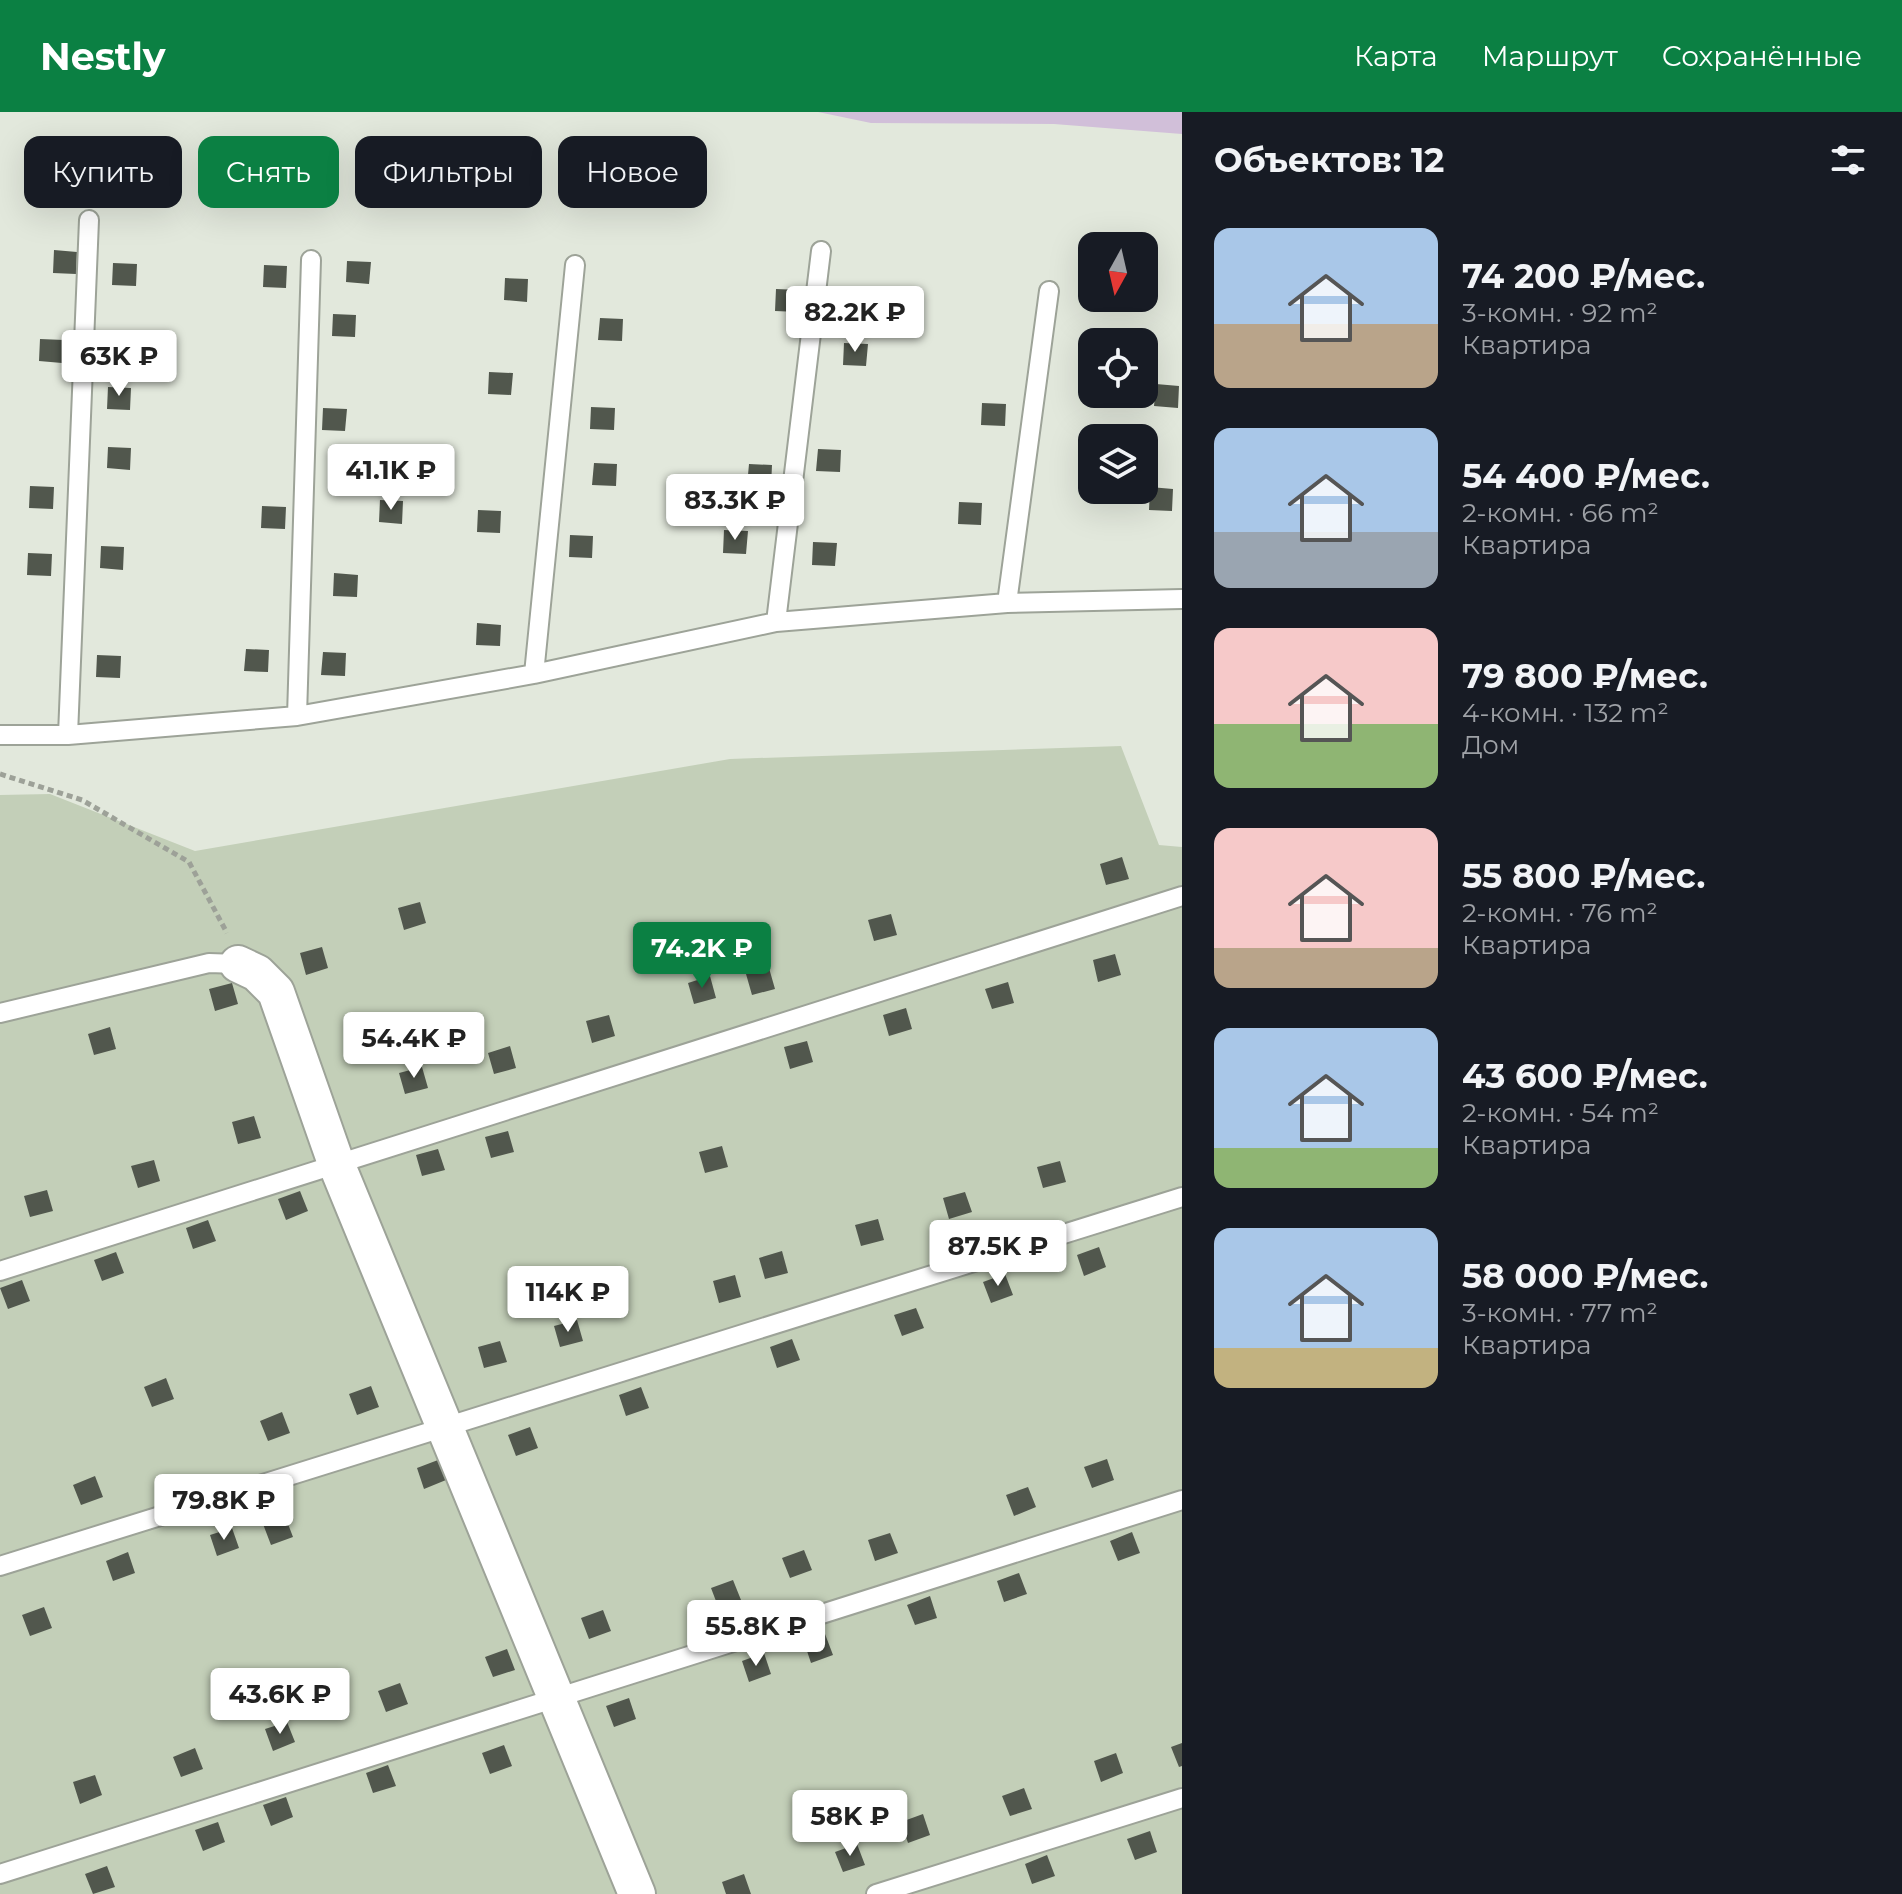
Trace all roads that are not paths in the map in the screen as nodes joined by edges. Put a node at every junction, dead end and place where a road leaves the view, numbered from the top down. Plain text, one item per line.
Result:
1 (89, 220) dead end
2 (821, 251) dead end
3 (311, 260) dead end
4 (575, 265) dead end
5 (1049, 291) dead end
6 (1182, 599) edge
7 (1007, 603) junction
8 (776, 622) junction
9 (534, 674) junction
10 (297, 716) junction
11 (0, 735) edge
12 (68, 735) junction
13 (1182, 896) edge
14 (238, 964) joint
15 (0, 1013) edge
16 (336, 1163) junction
17 (1182, 1197) edge
18 (0, 1271) edge
19 (445, 1427) junction
20 (1182, 1500) edge
21 (0, 1566) edge
22 (556, 1698) junction
23 (1182, 1798) edge
24 (0, 1874) edge
25 (637, 1894) edge
26 (876, 1894) edge

1 - 12 lane
2 - 8 lane
3 - 10 lane
4 - 9 lane
5 - 7 lane
6 - 7 lane
7 - 8 lane
8 - 9 lane
9 - 10 lane
10 - 12 lane
11 - 12 lane
13 - 16 lane
14 - 15 lane
14 - 16 street
16 - 18 lane
16 - 19 street
17 - 19 lane
19 - 21 lane
19 - 22 street
20 - 22 lane
22 - 24 lane
22 - 25 street
23 - 26 lane

